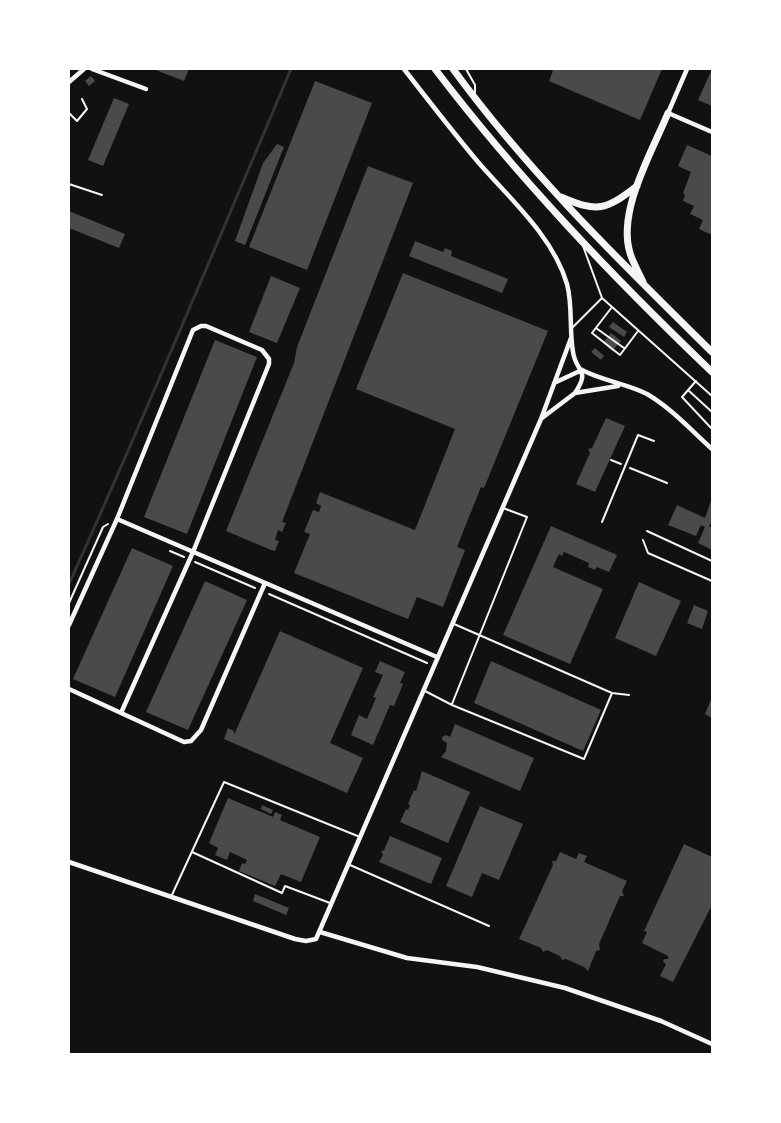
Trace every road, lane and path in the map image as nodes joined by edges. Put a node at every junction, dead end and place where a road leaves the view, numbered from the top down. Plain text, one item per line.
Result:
1 (84, 69) edge
2 (92, 69) edge
3 (404, 69) edge
4 (435, 69) edge
5 (453, 69) edge
6 (466, 69) edge
7 (687, 69) edge
8 (69, 82) edge
9 (146, 89) dead end
10 (82, 99) dead end
11 (476, 100) junction
12 (69, 113) edge
13 (668, 113) junction
14 (712, 132) edge
15 (69, 184) edge
16 (637, 186) junction
17 (102, 195) dead end
18 (558, 196) junction
19 (582, 242) junction
20 (645, 286) junction
21 (602, 298) junction
22 (612, 307) junction
23 (572, 328) junction
24 (596, 328) junction
25 (638, 330) junction
26 (571, 338) junction
27 (624, 348) junction
28 (712, 352) edge
29 (582, 370) junction
30 (712, 372) edge
31 (696, 381) junction
32 (554, 384) junction
33 (620, 386) junction
34 (688, 390) junction
35 (575, 393) junction
36 (712, 396) edge
37 (712, 412) edge
38 (541, 419) junction
39 (712, 429) edge
40 (654, 441) dead end
41 (712, 449) edge
42 (611, 460) dead end
43 (625, 466) junction
44 (667, 483) dead end
45 (502, 508) junction
46 (117, 519) junction
47 (602, 522) dead end
48 (114, 526) junction
49 (647, 531) dead end
50 (643, 540) dead end
51 (164, 548) dead end
52 (193, 552) junction
53 (190, 559) junction
54 (712, 561) edge
55 (712, 581) edge
56 (265, 583) junction
57 (262, 591) junction
58 (69, 603) edge
59 (452, 623) junction
60 (69, 625) edge
61 (478, 634) junction
62 (437, 658) junction
63 (434, 666) junction
64 (69, 689) edge
65 (423, 690) junction
66 (612, 693) junction
67 (629, 696) dead end
68 (452, 704) junction
69 (122, 713) junction
70 (360, 837) junction
71 (192, 852) junction
72 (69, 862) edge
73 (348, 864) junction
74 (171, 897) junction
75 (332, 904) junction
76 (489, 926) dead end
77 (320, 932) junction
78 (712, 1044) edge

1 - 8 street
2 - 9 street
3 - 23 street
4 - 19 highway
5 - 11 highway
6 - 11 lane
7 - 13 street
10 - 12 lane
11 - 18 highway
13 - 14 street
13 - 16 highway
15 - 17 lane
16 - 18 highway
16 - 20 highway
18 - 20 highway
19 - 21 lane
19 - 30 highway
20 - 28 highway
21 - 22 lane
21 - 23 lane
22 - 24 lane
22 - 25 lane
23 - 26 street
24 - 27 lane
24 - 27 lane
25 - 27 lane
25 - 31 lane
26 - 29 street
26 - 32 street
29 - 32 street
29 - 33 street
29 - 35 street
31 - 34 lane
31 - 36 lane
32 - 38 street
33 - 35 street
33 - 41 street
34 - 37 lane
34 - 39 lane
35 - 38 street
38 - 45 street
40 - 43 lane
42 - 43 path
43 - 44 path
43 - 47 lane
45 - 59 street
45 - 61 lane
46 - 48 street
46 - 52 street
46 - 52 street
48 - 58 path
48 - 60 street
49 - 54 lane
50 - 55 lane
51 - 53 path
52 - 53 street
52 - 56 street
53 - 57 path
53 - 69 street
56 - 57 street
56 - 62 street
57 - 63 path
57 - 69 street
59 - 61 lane
59 - 62 street
61 - 66 lane
61 - 68 lane
62 - 63 street
63 - 65 street
64 - 69 street
65 - 68 lane
65 - 70 street
66 - 67 lane
66 - 68 lane
70 - 71 lane
70 - 73 street
71 - 74 lane
71 - 75 lane
72 - 74 street
73 - 75 street
73 - 76 lane
74 - 77 street
75 - 77 street
77 - 78 street

